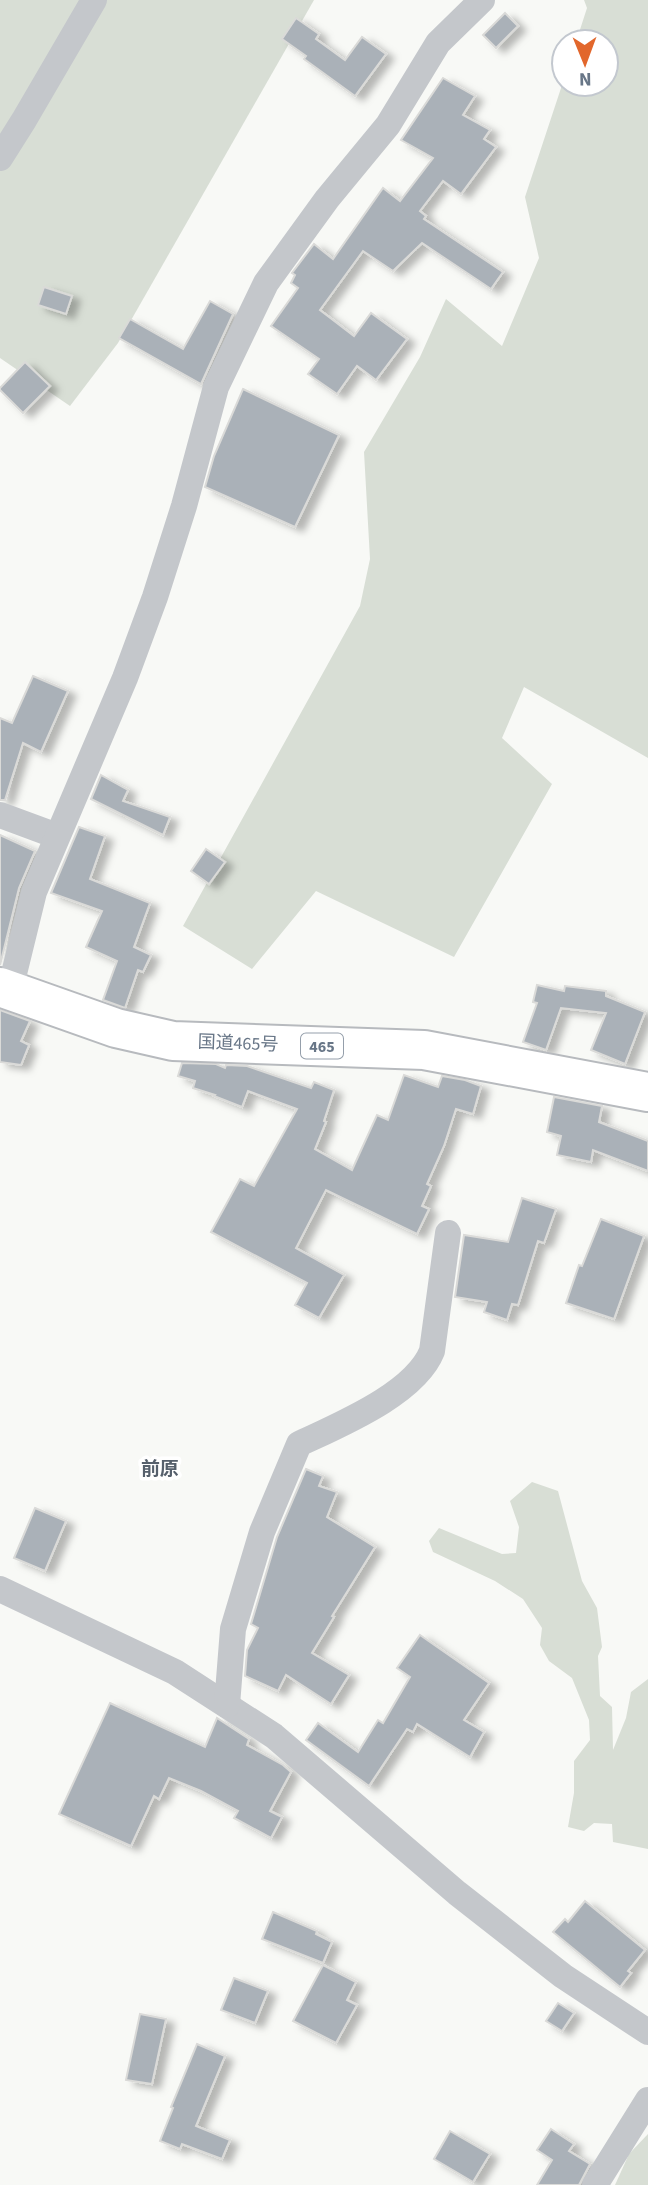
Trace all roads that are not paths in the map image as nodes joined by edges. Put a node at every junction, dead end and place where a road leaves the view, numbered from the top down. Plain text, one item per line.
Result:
1 (93, 0) edge
2 (482, 0) edge
3 (0, 158) edge
4 (0, 815) edge
5 (57, 836) junction
6 (5, 988) edge
7 (648, 1092) edge
8 (448, 1233) dead end
9 (0, 1589) edge
10 (227, 1705) junction
11 (648, 2032) edge
12 (648, 2100) edge
13 (595, 2185) edge

1 - 3 street
2 - 5 street
4 - 5 street
5 - 6 street
6 - 7 highway, 国道465号 / 465
8 - 10 street
9 - 10 street
10 - 11 street
12 - 13 street

